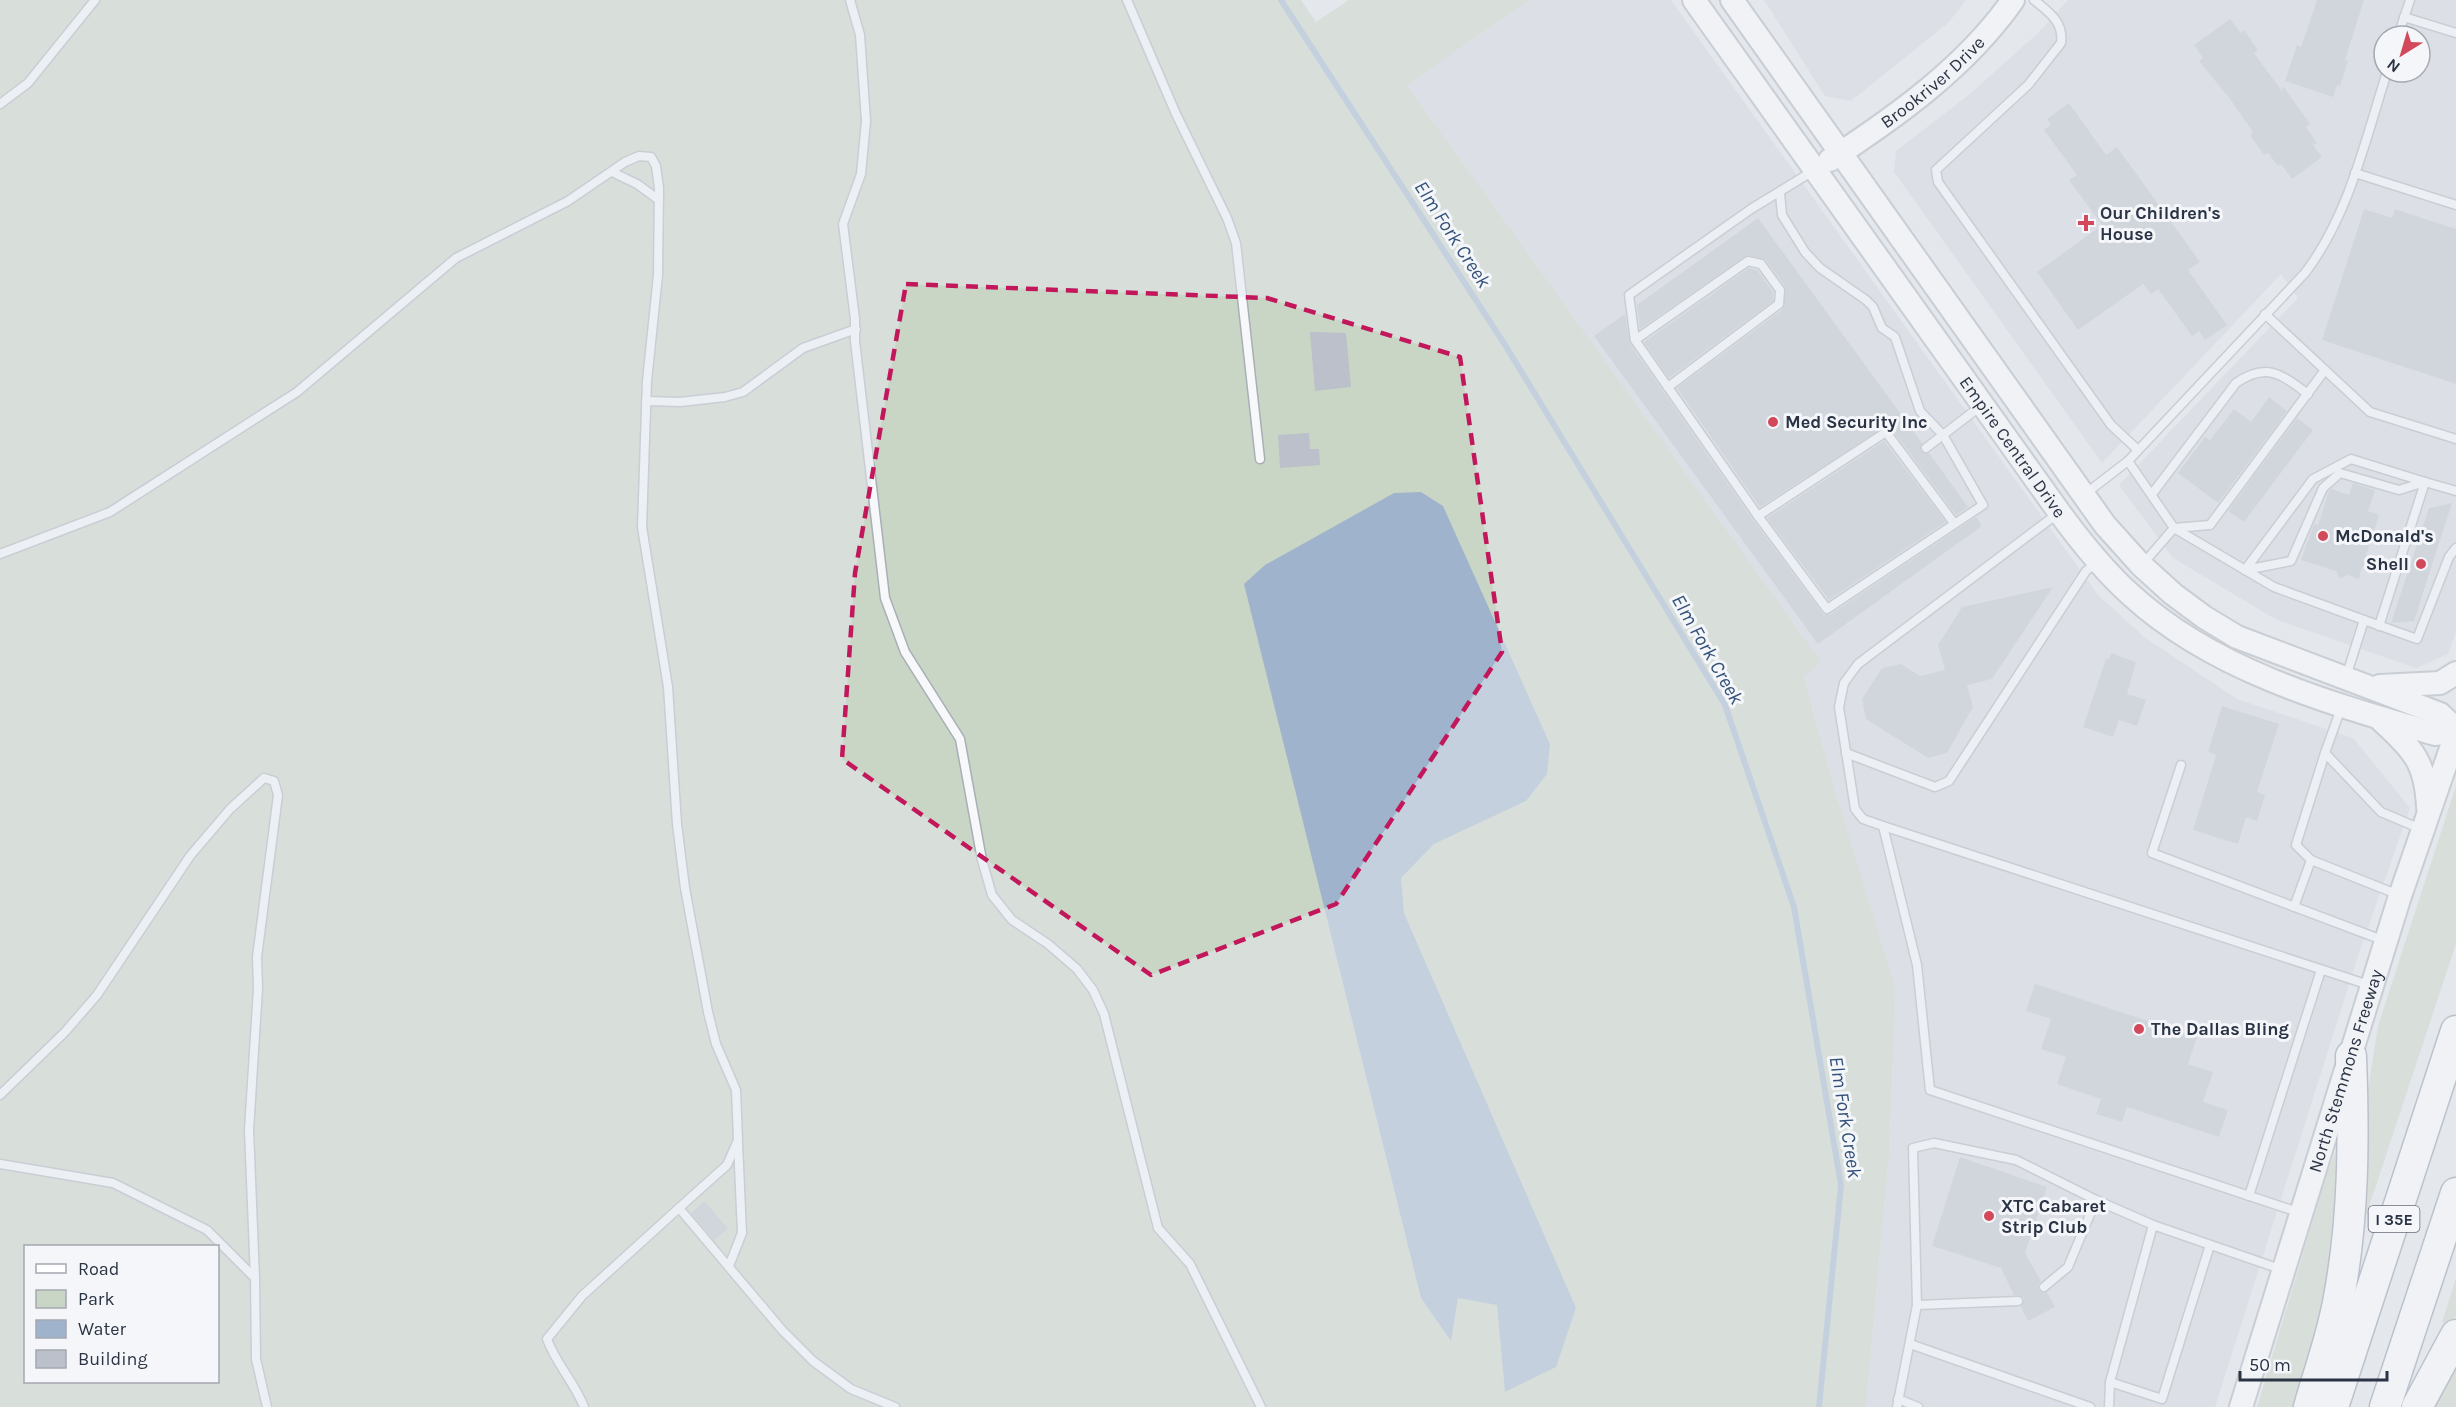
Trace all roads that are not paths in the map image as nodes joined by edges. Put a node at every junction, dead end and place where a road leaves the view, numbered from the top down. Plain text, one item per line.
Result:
1 (95, 0) edge
2 (850, 0) edge
3 (1126, 0) edge
4 (1694, 0) edge
5 (1732, 0) edge
6 (2013, 0) edge
7 (2034, 0) edge
8 (2409, 0) edge
9 (2404, 17) junction
10 (2402, 24) edge
11 (2456, 33) edge
12 (2383, 84) edge
13 (0, 104) edge
14 (1841, 153) junction
15 (1815, 170) junction
16 (612, 172) junction
17 (2355, 173) junction
18 (1780, 193) junction
19 (659, 200) junction
20 (2456, 205) edge
21 (2265, 314) junction
22 (856, 329) junction
23 (1635, 340) junction
24 (2325, 370) junction
25 (1668, 387) junction
26 (2308, 393) junction
27 (646, 401) junction
28 (1982, 405) junction
29 (1943, 435) junction
30 (2456, 439) edge
31 (1926, 448) dead end
32 (2138, 450) junction
33 (1260, 459) dead end
34 (2128, 461) junction
35 (2425, 482) junction
36 (2456, 491) edge
37 (2152, 494) junction
38 (2084, 495) junction
39 (2059, 513) junction
40 (1758, 516) junction
41 (1954, 523) junction
42 (2175, 528) junction
43 (2456, 548) edge
44 (0, 554) edge
45 (2097, 561) junction
46 (2141, 565) junction
47 (2245, 570) junction
48 (2364, 620) junction
49 (2379, 626) junction
50 (2456, 673) edge
51 (2355, 682) junction
52 (2341, 704) junction
53 (2374, 714) junction
54 (2456, 731) edge
55 (1846, 753) junction
56 (2325, 753) junction
57 (2181, 765) dead end
58 (2425, 821) junction
59 (1883, 826) junction
60 (2311, 860) junction
61 (2400, 896) junction
62 (2294, 907) junction
63 (2386, 941) junction
64 (2320, 970) junction
65 (2372, 986) junction
66 (2456, 1031) edge
67 (2351, 1056) junction
68 (0, 1095) edge
69 (738, 1140) junction
70 (0, 1164) edge
71 (2456, 1193) edge
72 (2249, 1196) junction
73 (2096, 1200) junction
74 (679, 1208) junction
75 (2301, 1213) junction
76 (2153, 1224) junction
77 (2210, 1245) junction
78 (729, 1266) junction
79 (2283, 1270) junction
80 (255, 1278) junction
81 (2044, 1287) dead end
82 (2018, 1301) dead end
83 (1917, 1305) junction
84 (2456, 1335) edge
85 (1910, 1344) junction
86 (2110, 1382) junction
87 (1897, 1403) edge
88 (267, 1407) edge
89 (584, 1407) edge
90 (895, 1407) edge
91 (1262, 1407) edge
92 (1918, 1407) edge
93 (2090, 1407) edge
94 (2109, 1407) edge
95 (2241, 1407) edge
96 (2309, 1407) edge
97 (2332, 1407) edge
98 (2385, 1407) edge
99 (2417, 1407) edge

1 - 13 lane
2 - 22 lane
3 - 33 lane
4 - 15 street, Empire Central Drive
5 - 14 street, Empire Central Drive
6 - 14 street, Brookriver Drive
7 - 32 lane
8 - 9 lane
9 - 10 lane
9 - 11 lane
12 - 17 lane
14 - 15 street, Brookriver Drive
14 - 38 street, Empire Central Drive
15 - 18 lane
15 - 28 street, Empire Central Drive
16 - 19 lane
16 - 19 lane
16 - 44 lane
17 - 20 lane
17 - 21 lane
18 - 23 lane
18 - 29 lane
19 - 27 lane
21 - 24 lane
21 - 32 lane
22 - 27 lane
22 - 91 lane
23 - 25 lane
23 - 25 lane
24 - 26 lane
24 - 30 lane
25 - 40 lane
26 - 37 lane
26 - 42 lane
27 - 69 lane
28 - 29 lane
28 - 39 street, Empire Central Drive
29 - 31 lane
29 - 41 lane
32 - 34 lane
34 - 37 lane
34 - 38 lane
35 - 36 lane
35 - 47 lane
35 - 47 lane
35 - 49 lane
37 - 42 lane
38 - 39 street
38 - 46 street, Empire Central Drive
39 - 45 street, Empire Central Drive
39 - 55 lane
40 - 41 lane
40 - 41 lane
42 - 46 lane
42 - 47 lane
43 - 49 lane
45 - 52 street, Empire Central Drive
45 - 55 lane
46 - 51 street, Empire Central Drive
47 - 48 lane
48 - 49 lane
48 - 51 lane
50 - 51 street
51 - 54 street, Empire Central Drive
52 - 53 street, Empire Central Drive
52 - 56 lane
53 - 54 street, Empire Central Drive
53 - 58 street
54 - 58 street, North Stemmons Freeway
55 - 59 lane
56 - 58 lane
56 - 60 lane
57 - 62 lane
58 - 61 street, North Stemmons Freeway
59 - 64 lane
59 - 72 lane
60 - 61 lane
60 - 62 lane
61 - 63 street, North Stemmons Freeway
62 - 63 lane
63 - 65 street, North Stemmons Freeway
64 - 65 lane
64 - 72 lane
65 - 67 street, North Stemmons Freeway
66 - 97 highway, I 35E
67 - 75 street, North Stemmons Freeway
67 - 96 highway
68 - 80 lane
69 - 74 lane
69 - 78 lane
70 - 80 lane
71 - 98 highway, I 35E
72 - 75 lane
73 - 76 lane
73 - 81 lane
73 - 83 lane
74 - 78 lane
74 - 89 lane
75 - 79 street, North Stemmons Freeway
76 - 77 lane
76 - 86 lane
77 - 79 lane
77 - 86 lane
78 - 90 lane
79 - 95 street, North Stemmons Freeway
80 - 88 lane
82 - 83 lane
83 - 85 lane
84 - 99 highway
85 - 87 lane
85 - 93 lane
86 - 94 lane
87 - 92 lane

